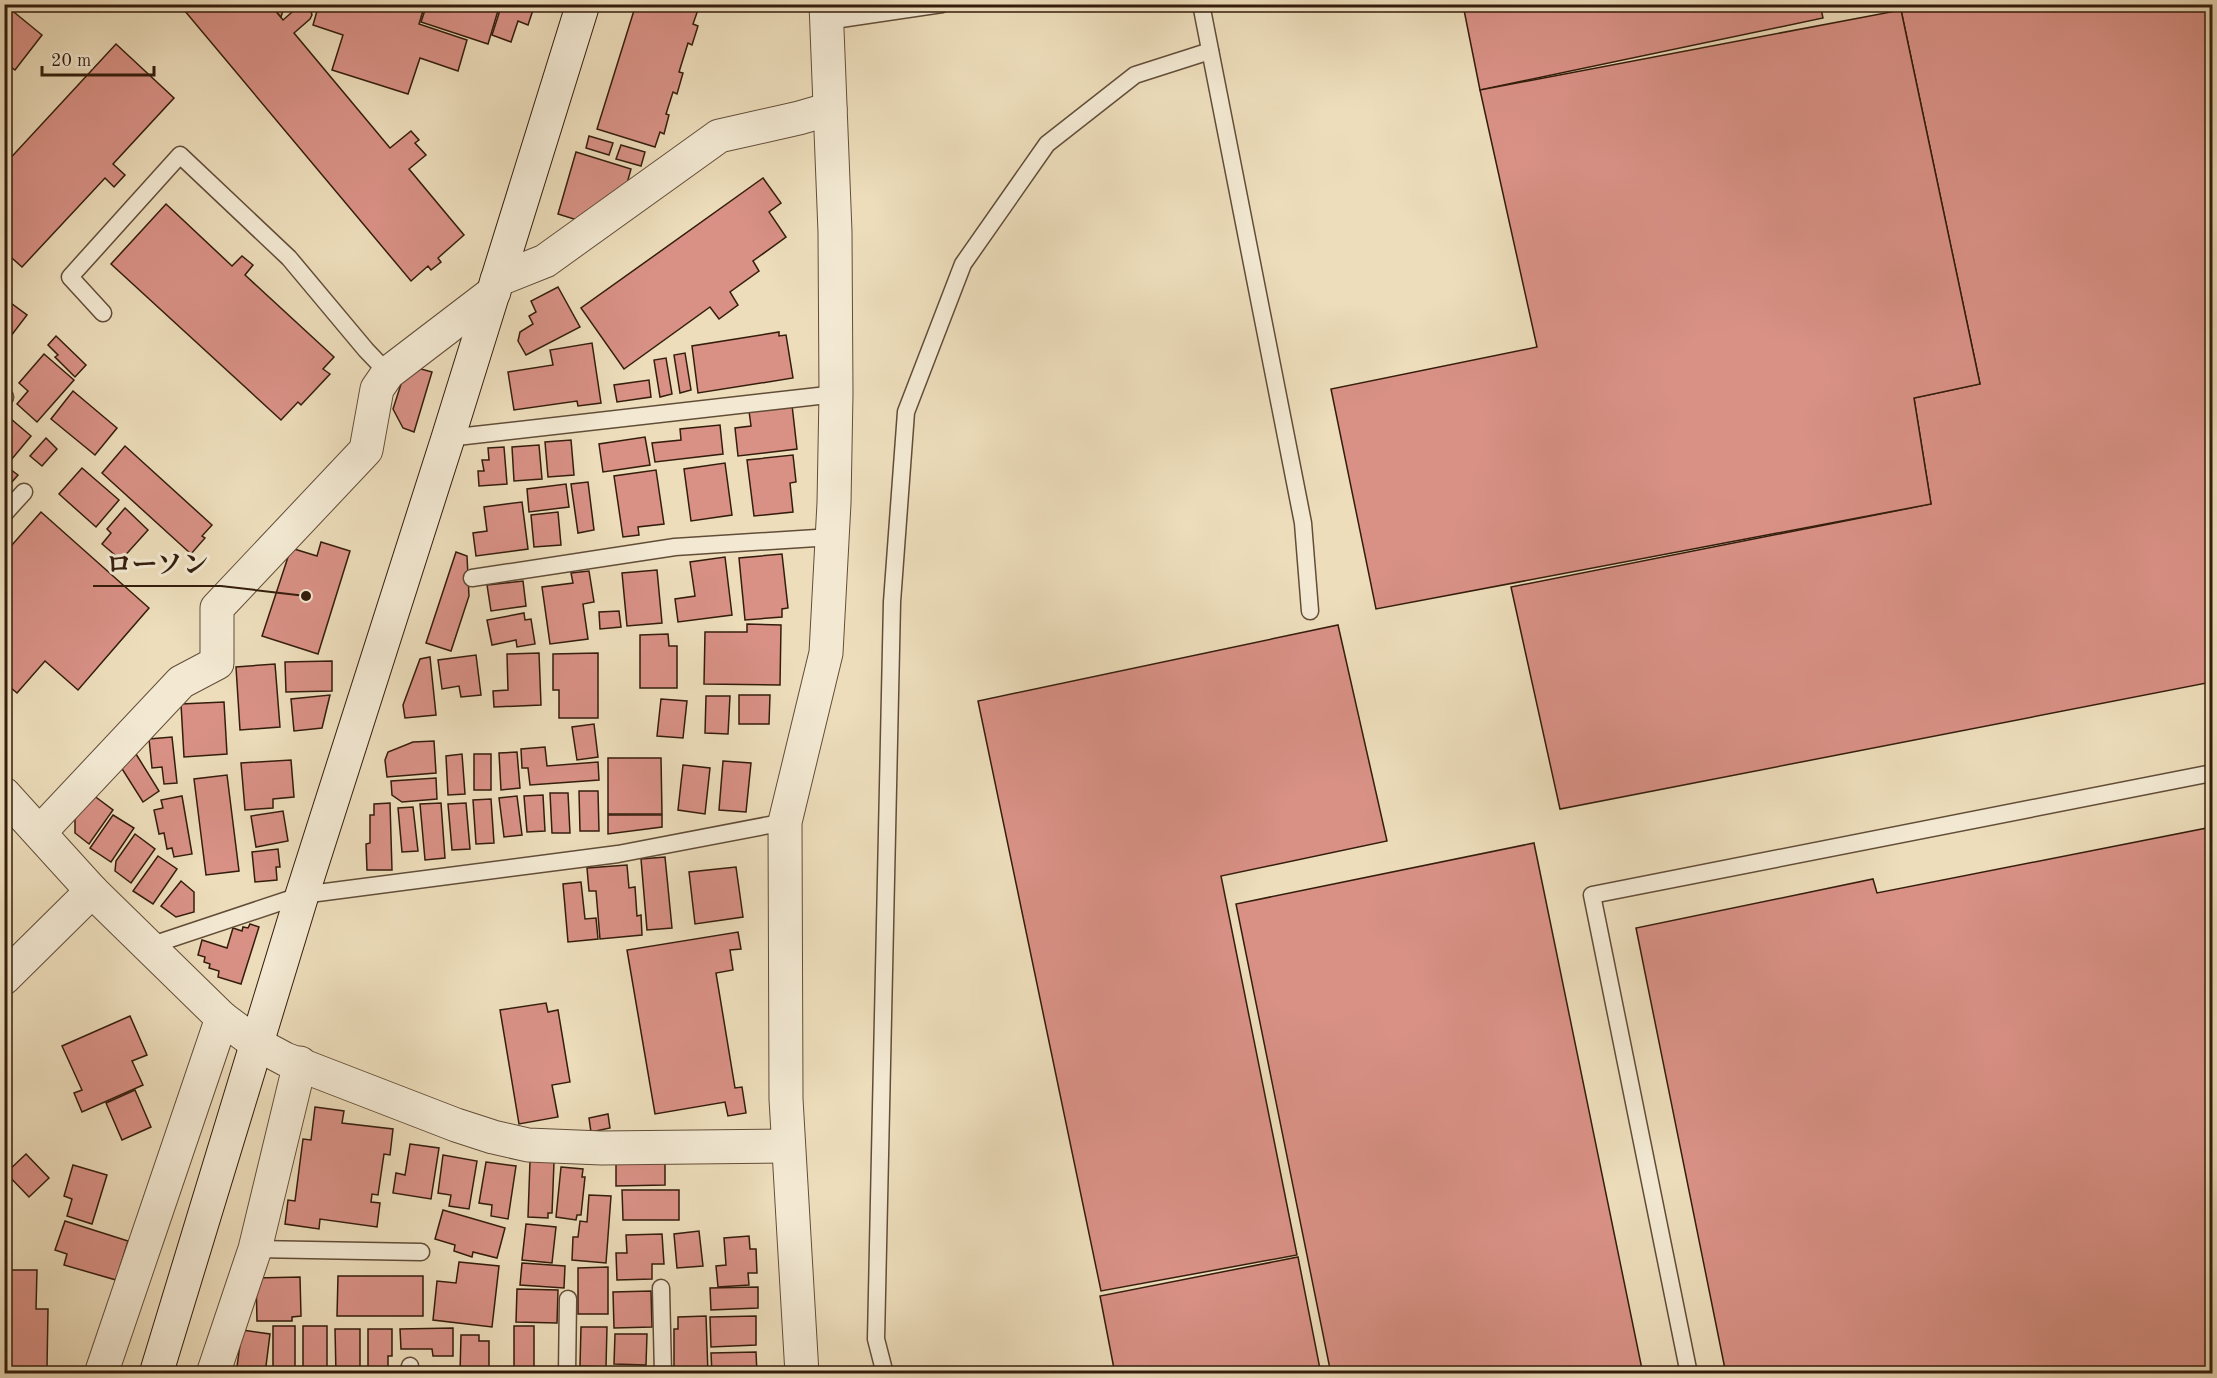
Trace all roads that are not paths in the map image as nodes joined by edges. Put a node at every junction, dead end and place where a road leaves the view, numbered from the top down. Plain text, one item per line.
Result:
1 (583, 4) edge
2 (942, 4) edge
3 (1201, 4) edge
4 (826, 13) edge
5 (1210, 51) junction
6 (830, 109) junction
7 (496, 286) junction
8 (103, 313) dead end
9 (388, 373) junction
10 (836, 394) junction
11 (448, 438) junction
12 (24, 492) dead end
13 (4, 514) edge
14 (832, 537) junction
15 (472, 578) dead end
16 (1310, 611) dead end
17 (2212, 773) edge
18 (4, 794) edge
19 (785, 822) junction
20 (40, 832) junction
21 (92, 891) junction
22 (302, 895) junction
23 (149, 946) junction
24 (4, 978) edge
25 (222, 1018) junction
26 (257, 1044) junction
27 (300, 1063) junction
28 (787, 1146) junction
29 (255, 1248) junction
30 (421, 1252) dead end
31 (661, 1288) dead end
32 (568, 1299) dead end
33 (101, 1374) edge
34 (156, 1374) edge
35 (213, 1374) edge
36 (567, 1374) edge
37 (663, 1374) edge
38 (802, 1374) edge
39 (885, 1374) edge
40 (1689, 1374) edge

1 - 7 street
2 - 4 lane
3 - 5 lane
4 - 6 street
5 - 16 lane
5 - 39 lane
6 - 7 street
6 - 10 street
7 - 9 street
7 - 11 street
8 - 9 lane
9 - 20 street
10 - 11 lane
10 - 14 street
11 - 22 street
12 - 13 lane
14 - 15 lane
14 - 19 street
17 - 40 lane
18 - 20 street
19 - 22 lane
19 - 28 street
20 - 21 street
21 - 23 street
21 - 24 street
22 - 23 lane
22 - 26 street
23 - 25 street
25 - 26 street
25 - 33 street
26 - 27 street
26 - 34 street
27 - 28 street
27 - 29 street
28 - 38 street
29 - 30 lane
29 - 35 street
31 - 37 lane
32 - 36 lane

